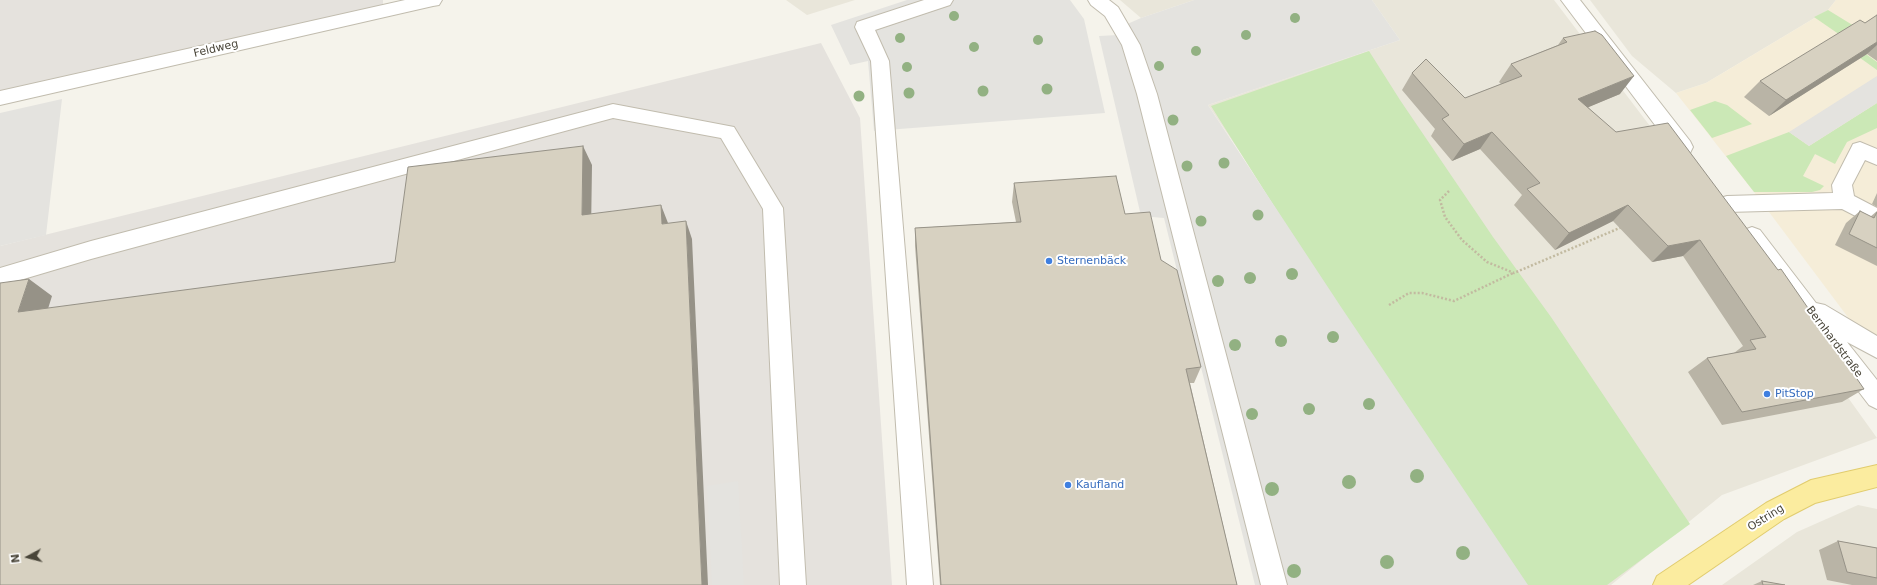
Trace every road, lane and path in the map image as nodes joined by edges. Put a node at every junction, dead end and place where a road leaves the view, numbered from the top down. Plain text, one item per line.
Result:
1 (433, 0) edge
2 (944, 0) edge
3 (1097, 0) edge
4 (1570, 0) edge
5 (0, 98) edge
6 (1877, 157) edge
7 (1692, 159) edge
8 (1449, 191) dead end
9 (1845, 201) junction
10 (1877, 218) edge
11 (1629, 224) edge
12 (1514, 273) junction
13 (0, 277) edge
14 (1389, 305) dead end
15 (1805, 305) junction
16 (1877, 348) edge
17 (1877, 398) edge
18 (1877, 476) edge
19 (792, 585) edge
20 (920, 585) edge
21 (1274, 585) edge
22 (1666, 585) edge

1 - 5 street, Feldweg
2 - 20 street
3 - 21 street
4 - 7 street
6 - 9 street
8 - 12 path
9 - 10 street
9 - 15 street, Bernhardstraße
11 - 12 path
12 - 14 path
13 - 19 street
15 - 16 street
15 - 17 street, Bernhardstraße
18 - 22 main road, Ostring

